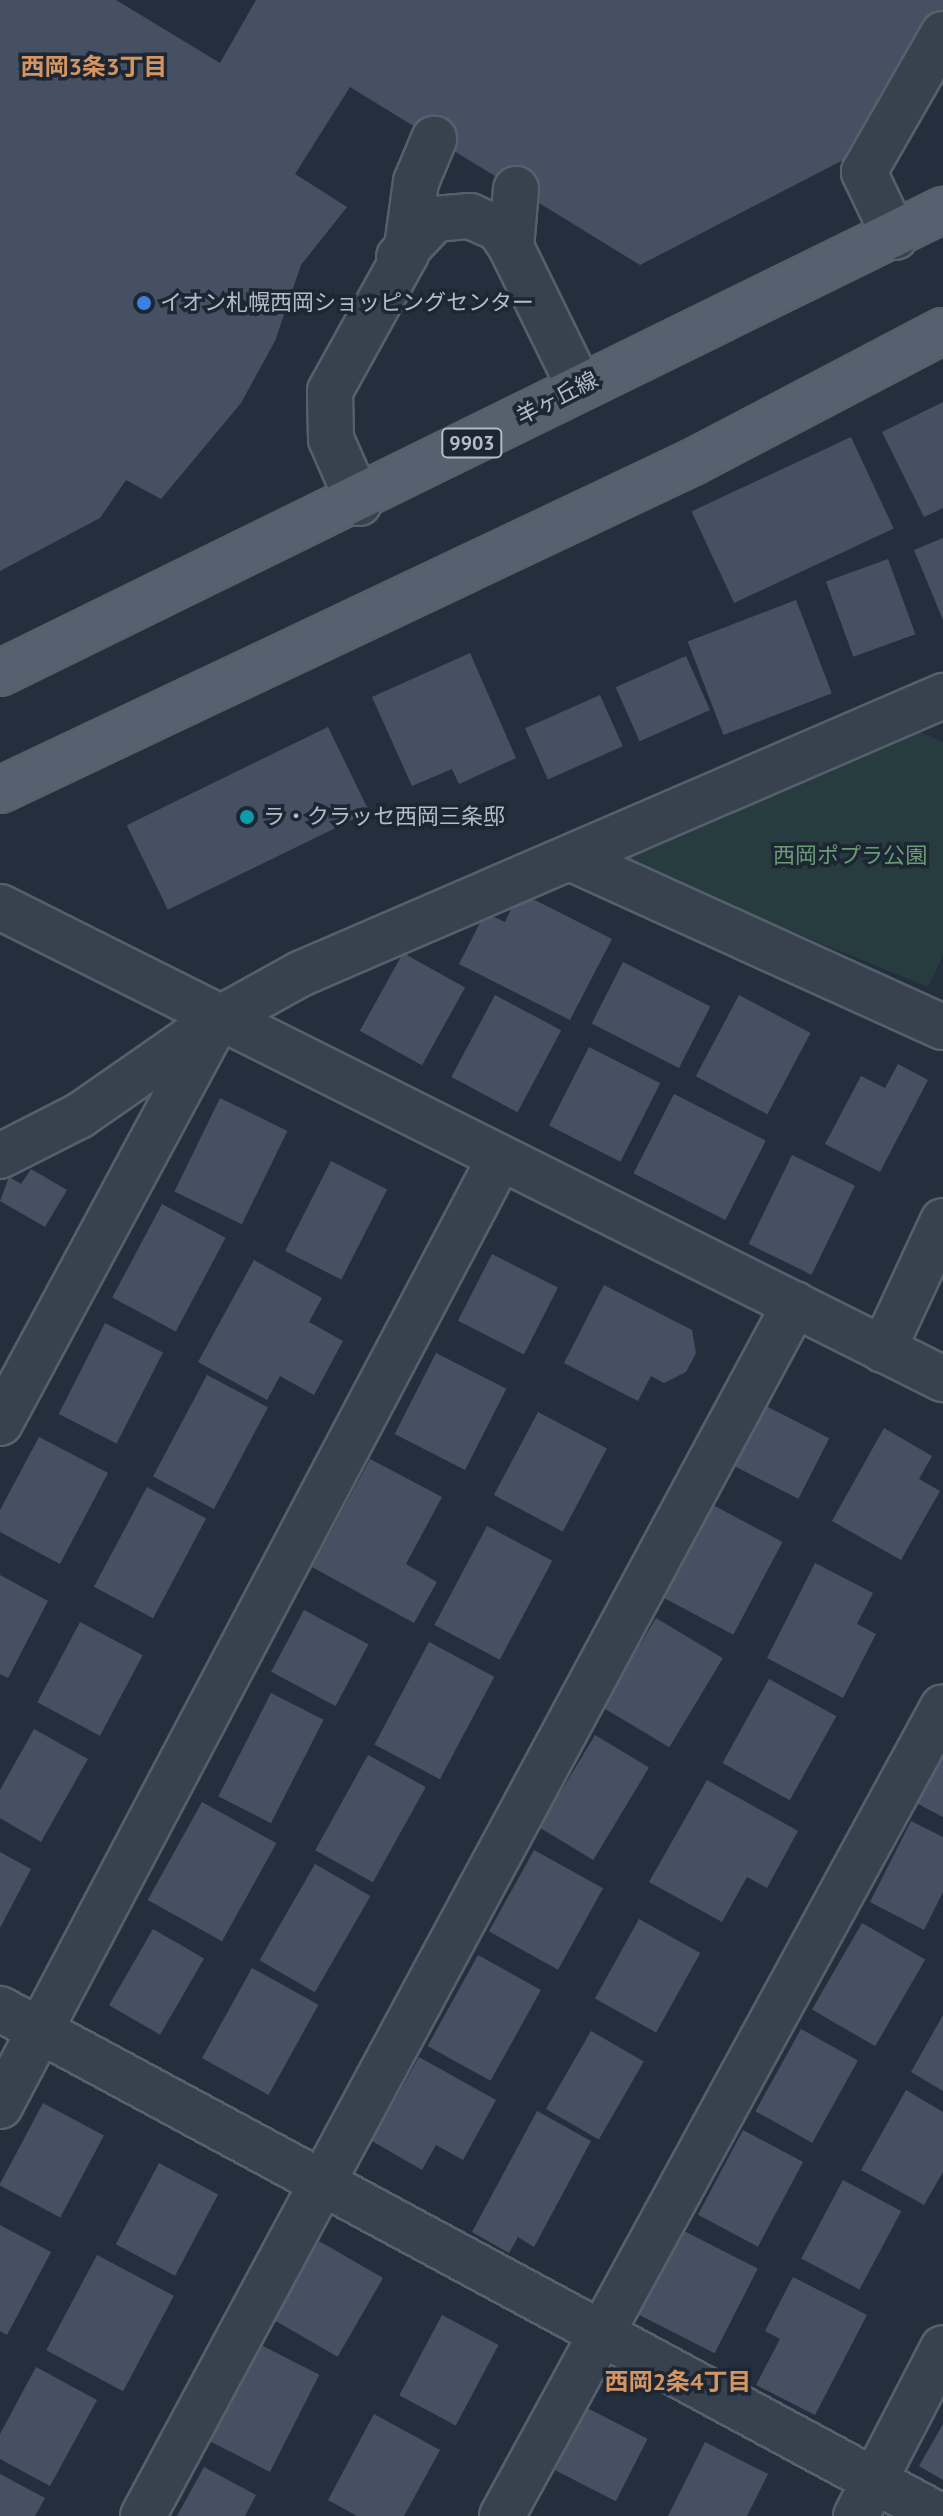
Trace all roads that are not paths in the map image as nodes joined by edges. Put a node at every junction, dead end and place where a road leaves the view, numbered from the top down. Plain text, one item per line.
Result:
1 (943, 34) edge
2 (434, 139) dead end
3 (516, 189) dead end
4 (943, 210) edge
5 (895, 237) junction
6 (511, 247) junction
7 (406, 254) junction
8 (943, 331) edge
9 (579, 386) junction
10 (359, 503) junction
11 (0, 673) edge
12 (943, 696) edge
13 (0, 790) edge
14 (570, 858) junction
15 (0, 907) edge
16 (217, 1020) junction
17 (943, 1027) edge
18 (0, 1156) edge
19 (499, 1160) junction
20 (943, 1221) edge
21 (795, 1304) junction
22 (883, 1350) junction
23 (943, 1379) edge
24 (0, 1423) edge
25 (943, 1707) edge
26 (0, 2009) edge
27 (40, 2030) junction
28 (0, 2106) edge
29 (321, 2183) junction
30 (604, 2329) junction
31 (943, 2348) edge
32 (866, 2498) edge
33 (143, 2516) edge
34 (502, 2516) edge
35 (940, 2516) edge

1 - 5 street
2 - 7 street
3 - 6 street
4 - 5 main road, 羊ヶ丘線 / 9903
5 - 9 main road, 羊ヶ丘線 / 9903
6 - 7 street
6 - 9 street
7 - 10 street
8 - 13 main road
9 - 10 main road, 羊ヶ丘線 / 9903
10 - 11 main road, 羊ヶ丘線 / 9903
12 - 14 street
14 - 16 street
14 - 17 street
15 - 16 street
16 - 18 street
16 - 19 street
16 - 24 street
19 - 21 street
19 - 27 street
20 - 22 street
21 - 22 street
21 - 29 street
22 - 23 street
25 - 30 street
26 - 27 street
27 - 28 street
27 - 29 street
29 - 30 street
29 - 33 street
30 - 32 street
30 - 34 street
31 - 32 street
32 - 35 street

